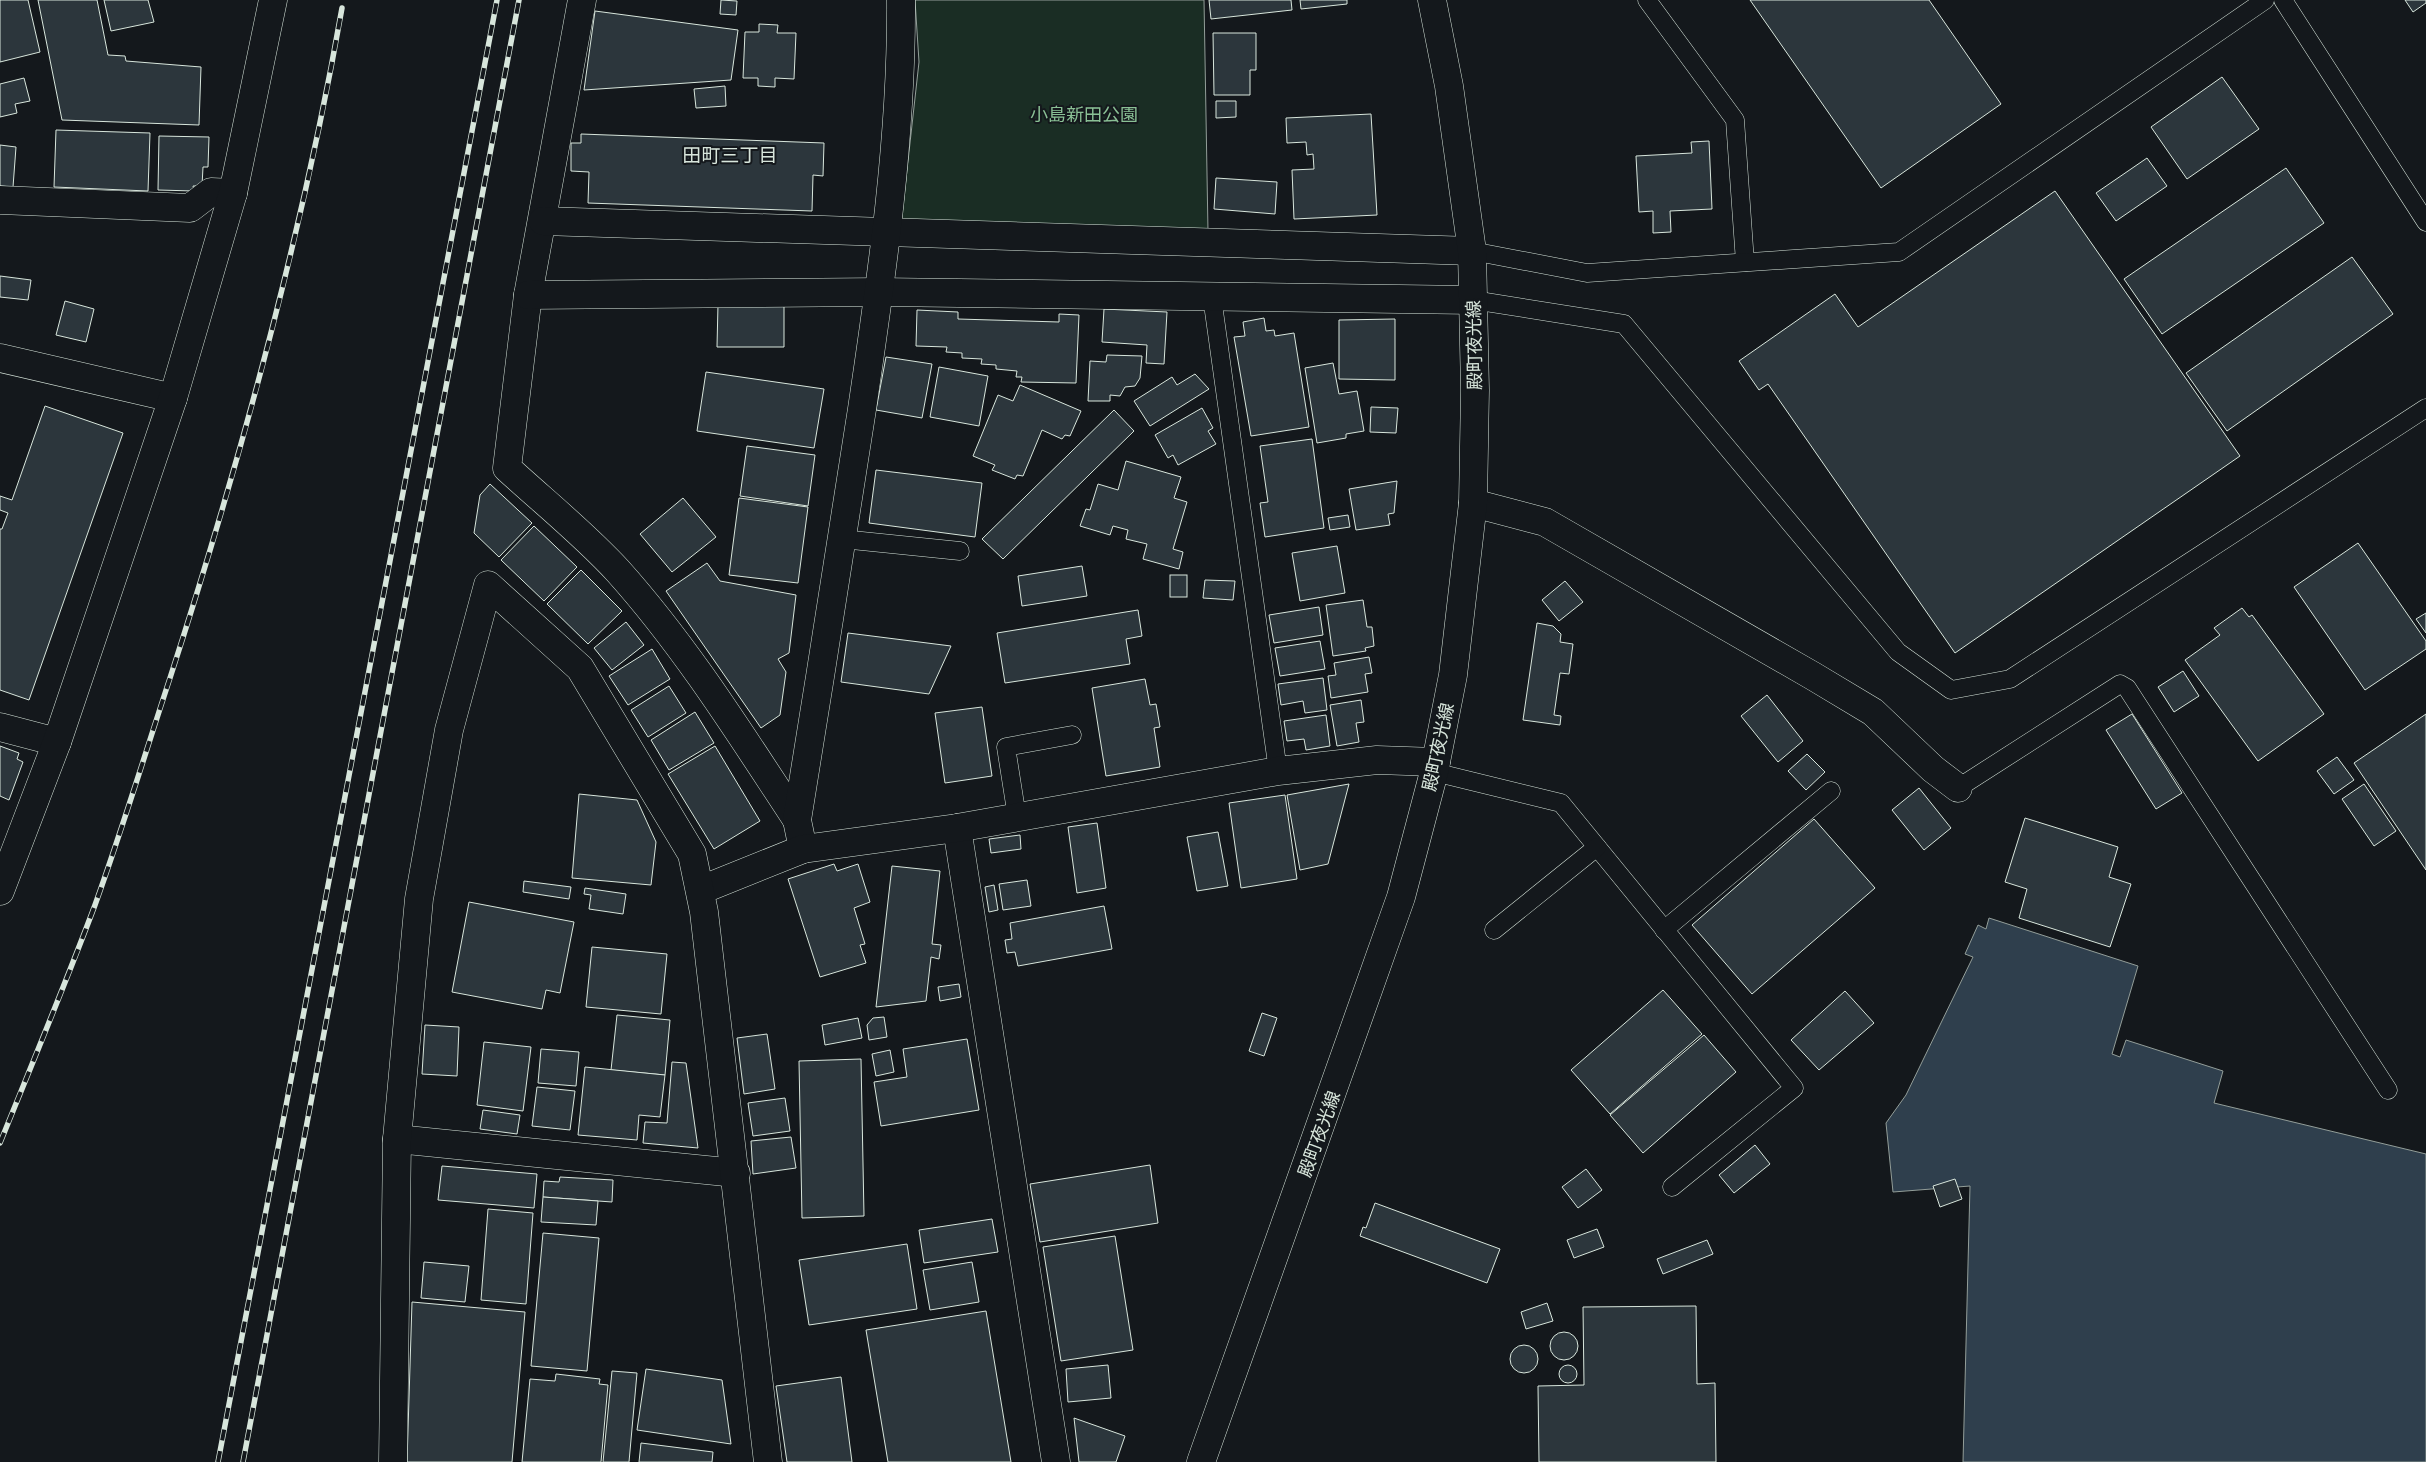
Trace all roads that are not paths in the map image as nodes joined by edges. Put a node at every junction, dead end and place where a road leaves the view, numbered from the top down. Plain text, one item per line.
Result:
1 (273, 0) edge
2 (582, 0) edge
3 (901, 0) edge
4 (1432, 0) edge
5 (1647, 0) edge
6 (2265, 0) edge
7 (2283, 0) edge
8 (233, 194) junction
9 (0, 200) edge
10 (543, 221) junction
11 (2426, 222) edge
12 (886, 232) junction
13 (1472, 251) junction
14 (1745, 262) junction
15 (880, 292) junction
16 (528, 295) junction
17 (1212, 297) junction
18 (1473, 300) junction
19 (0, 358) edge
20 (173, 398) junction
21 (2426, 408) edge
22 (1473, 503) junction
23 (842, 539) junction
24 (960, 551) dead end
25 (0, 727) edge
26 (1072, 735) dead end
27 (58, 742) junction
28 (1435, 767) junction
29 (1278, 771) junction
30 (1958, 788) joint
31 (1830, 791) dead end
32 (1017, 817) junction
33 (797, 820) junction
34 (957, 828) junction
35 (1597, 847) junction
36 (804, 849) junction
37 (701, 890) junction
38 (0, 892) edge
39 (1494, 930) dead end
40 (1664, 930) junction
41 (2388, 1090) dead end
42 (397, 1139) junction
43 (736, 1173) junction
44 (1672, 1187) dead end
45 (394, 1462) edge
46 (768, 1462) edge
47 (1056, 1462) edge
48 (1201, 1462) edge

1 - 8 street
2 - 10 street
3 - 12 street
4 - 13 street, 殿町夜光線
5 - 14 lane
6 - 14 lane
7 - 11 lane
8 - 9 street
8 - 20 street
10 - 12 street
10 - 16 street
12 - 13 street
12 - 15 street
13 - 14 lane
13 - 18 street, 殿町夜光線
15 - 16 street
15 - 17 street
15 - 23 street
16 - 33 street
17 - 18 street
17 - 29 lane
18 - 21 lane
18 - 22 street, 殿町夜光線
19 - 20 street
20 - 27 street
22 - 28 street, 殿町夜光線
22 - 30 street
23 - 24 lane
23 - 33 street
25 - 27 street
26 - 32 lane
27 - 38 street
28 - 29 street
28 - 35 lane
28 - 48 street, 殿町夜光線
29 - 32 street
30 - 41 lane
31 - 40 lane
32 - 34 street
33 - 36 street
34 - 36 street
34 - 47 street
35 - 39 lane
35 - 40 lane
36 - 37 street
37 - 42 street
37 - 43 street
40 - 44 lane
42 - 43 street
42 - 45 street
43 - 46 street

